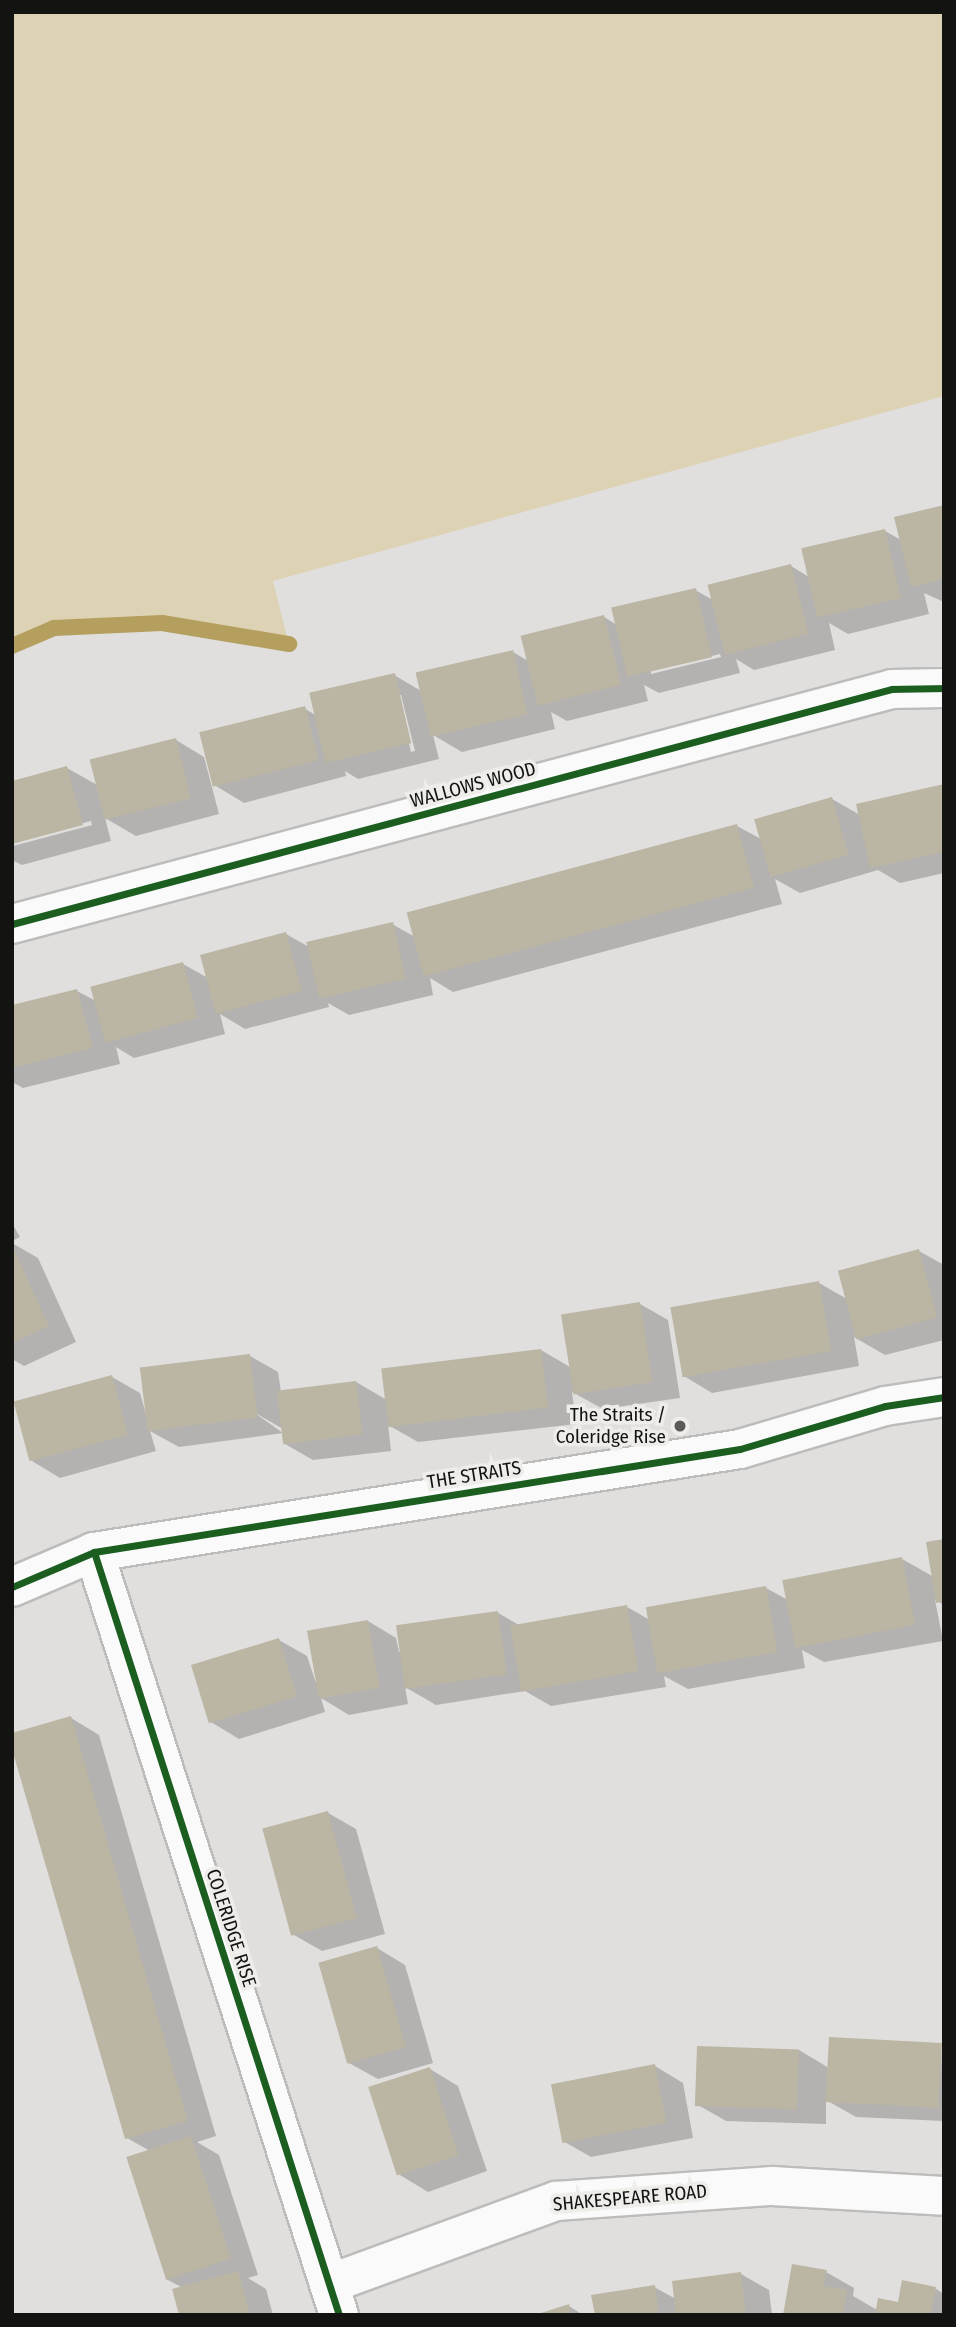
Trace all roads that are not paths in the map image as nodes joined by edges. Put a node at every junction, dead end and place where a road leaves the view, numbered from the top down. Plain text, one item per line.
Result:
1 (944, 688) edge
2 (12, 924) edge
3 (944, 1397) edge
4 (93, 1552) junction
5 (15, 1578) edge
6 (944, 2196) edge
7 (334, 2300) edge

1 - 2 street, WALLOWS WOOD
3 - 4 street, THE STRAITS
4 - 5 street, THE STRAITS
4 - 7 street, COLERIDGE RISE
6 - 7 street, SHAKESPEARE ROAD

